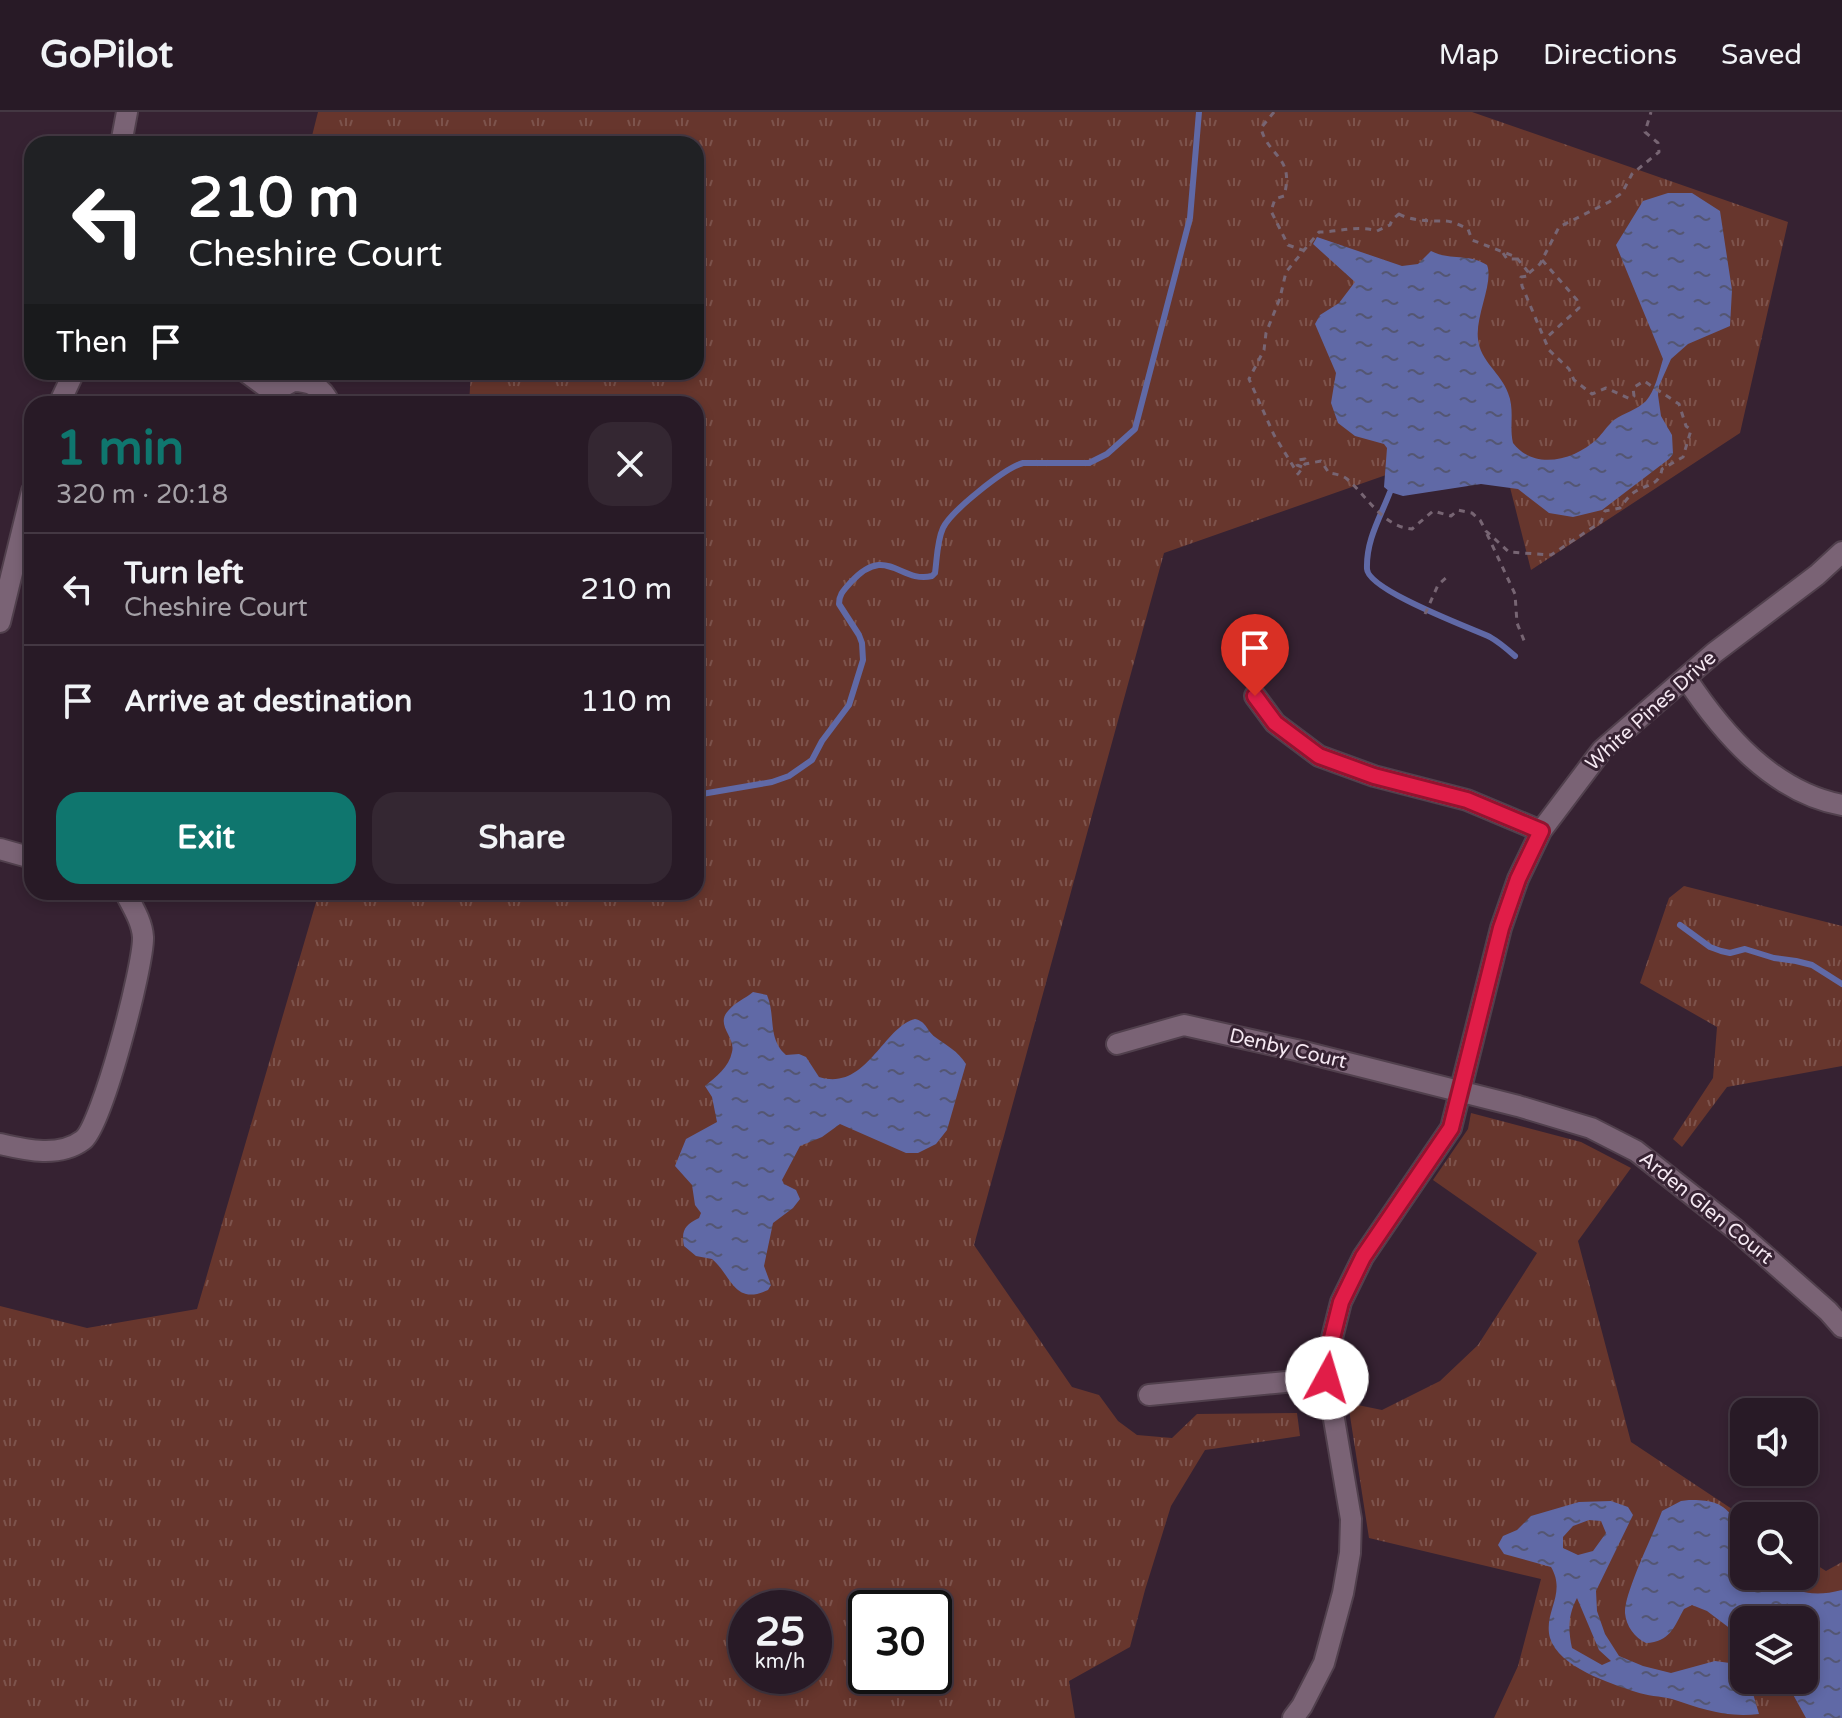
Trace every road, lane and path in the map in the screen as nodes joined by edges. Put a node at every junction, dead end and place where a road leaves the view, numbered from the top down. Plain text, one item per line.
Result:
1 (127, 112) edge
2 (1274, 112) edge
3 (1651, 112) edge
4 (122, 136) edge
5 (1305, 251) junction
6 (1542, 260) junction
7 (1529, 273) junction
8 (1546, 338) junction
9 (253, 380) edge
10 (267, 396) edge
11 (272, 396) edge
12 (326, 396) edge
13 (24, 524) edge
14 (1486, 531) junction
15 (1842, 552) edge
16 (1447, 577) dead end
17 (1425, 614) dead end
18 (0, 622) edge
19 (1525, 643) dead end
20 (1686, 678) junction
21 (1255, 696) dead end
22 (1842, 805) edge
23 (1541, 831) junction
24 (0, 849) edge
25 (24, 856) edge
26 (129, 900) edge
27 (1117, 1044) dead end
28 (1460, 1091) junction
29 (0, 1144) edge
30 (1842, 1327) edge
31 (1327, 1378) junction
32 (1149, 1395) dead end
33 (1293, 1718) edge

1 - 4 street
2 - 5 path
3 - 6 path
5 - 7 path
5 - 14 path
6 - 7 path
6 - 8 path
7 - 8 path
8 - 14 path
9 - 10 street
11 - 12 street
13 - 18 street
14 - 19 path
15 - 20 street, White Pines Drive
16 - 17 path
20 - 22 street
20 - 23 street, White Pines Drive
21 - 23 street
23 - 28 street, White Pines Drive
24 - 25 street
26 - 29 street
27 - 28 street, Denby Court
28 - 30 street, Arden Glen Court
28 - 31 street, White Pines Drive
31 - 32 street
31 - 33 street, White Pines Drive

